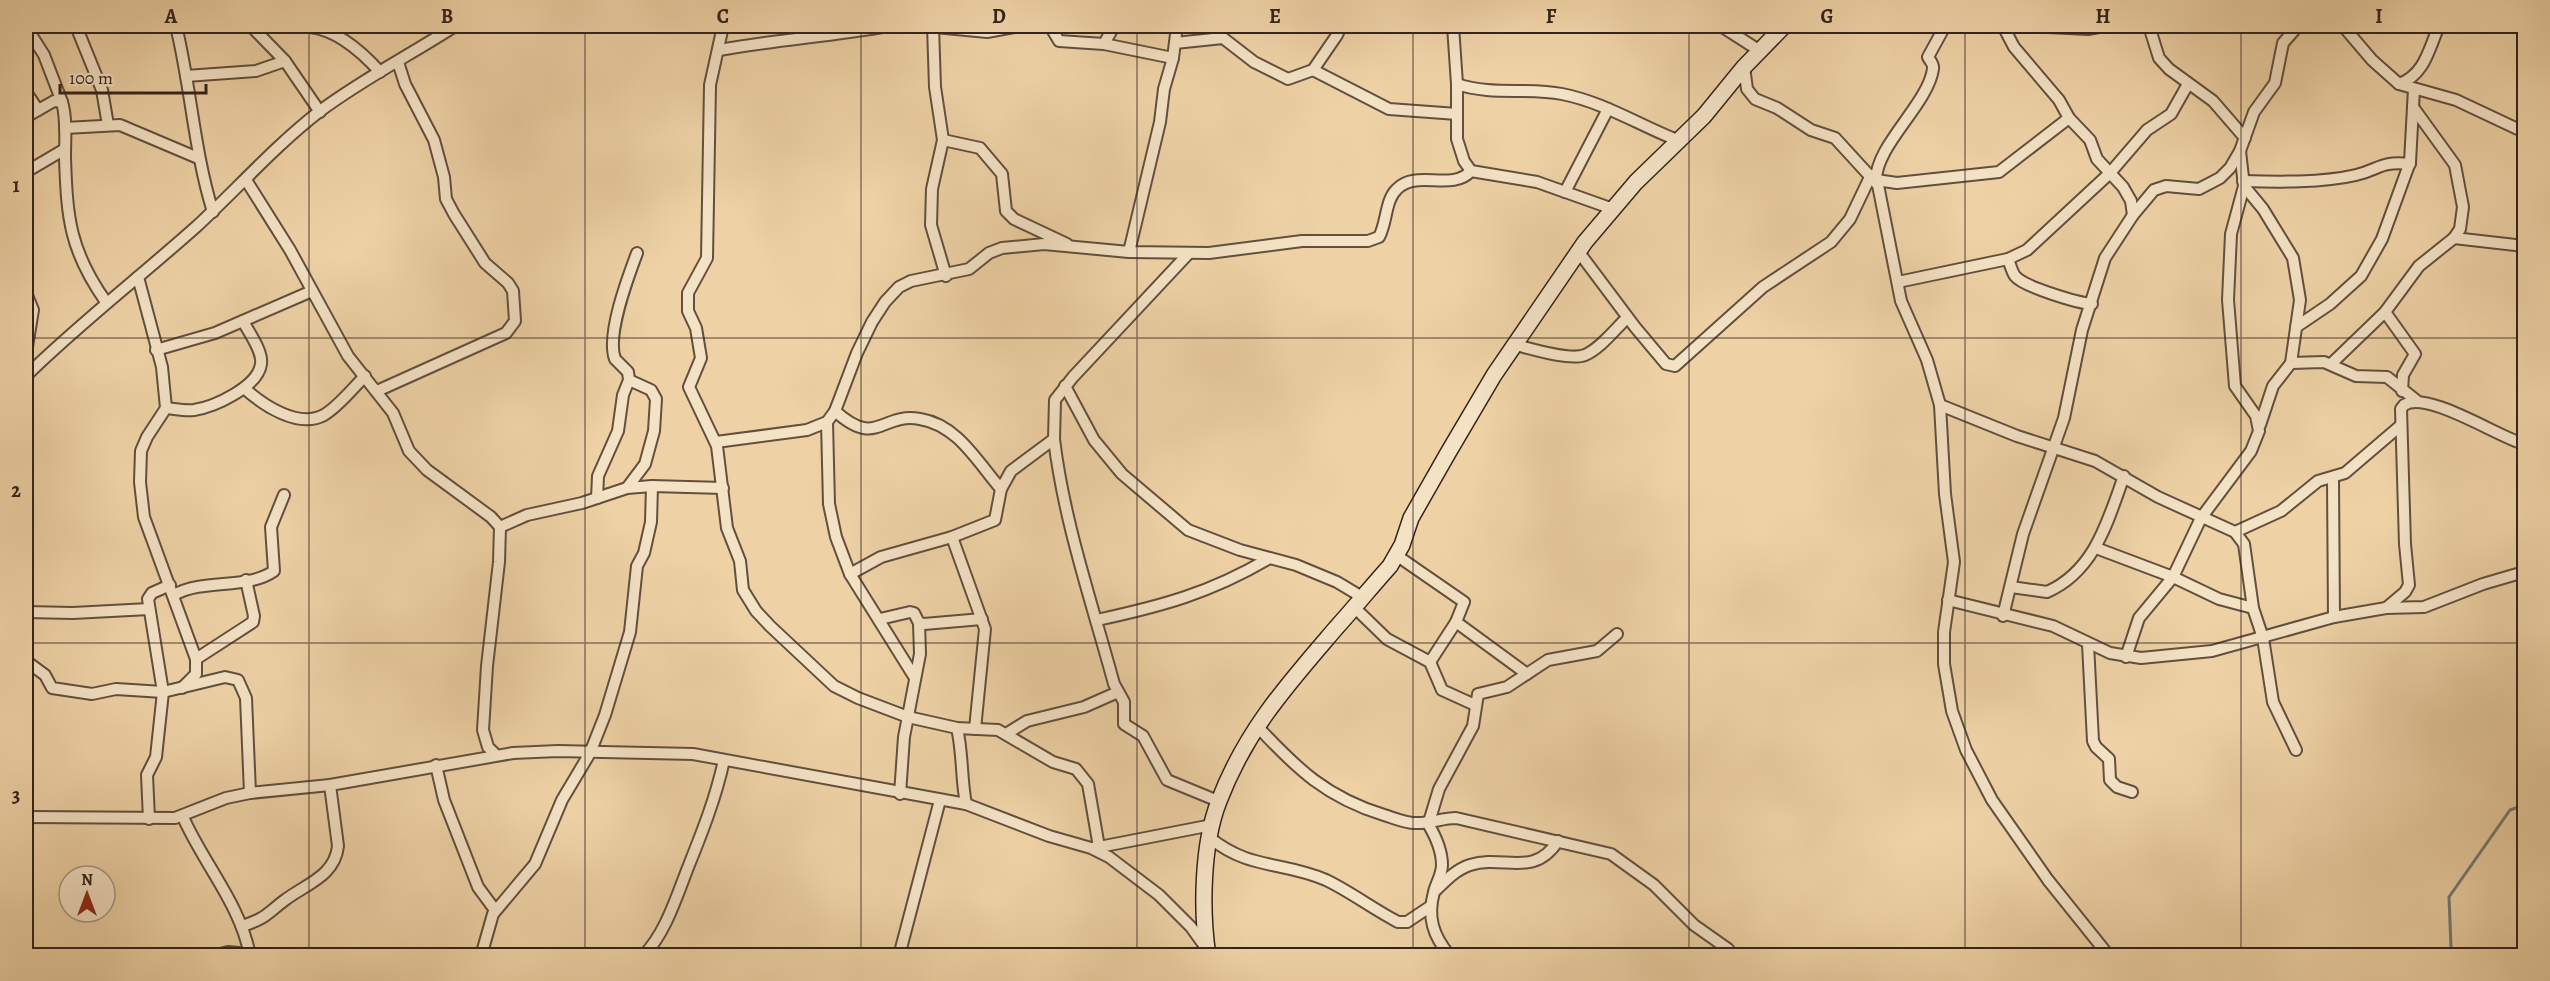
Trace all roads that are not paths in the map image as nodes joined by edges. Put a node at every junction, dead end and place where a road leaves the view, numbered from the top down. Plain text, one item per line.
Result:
1 (76, 26) edge
2 (176, 26) edge
3 (251, 26) edge
4 (272, 26) edge
5 (455, 26) edge
6 (723, 26) edge
7 (888, 26) edge
8 (930, 26) edge
9 (1020, 26) edge
10 (1050, 26) edge
11 (1114, 26) edge
12 (1177, 26) edge
13 (1341, 26) edge
14 (1453, 26) edge
15 (1721, 26) edge
16 (1784, 26) edge
17 (1944, 26) edge
18 (2003, 26) edge
19 (2027, 26) edge
20 (2104, 26) edge
21 (2149, 26) edge
22 (2293, 26) edge
23 (2343, 26) edge
24 (2439, 26) edge
25 (988, 29) edge
26 (829, 30) edge
27 (31, 32) edge
28 (1175, 43) junction
29 (1104, 44) junction
30 (719, 50) junction
31 (1760, 51) junction
32 (1173, 58) junction
33 (285, 61) junction
34 (398, 62) junction
35 (1744, 67) junction
36 (1314, 70) junction
37 (380, 72) junction
38 (186, 76) junction
39 (1457, 84) junction
40 (2188, 84) junction
41 (2399, 84) junction
42 (2414, 89) junction
43 (26, 92) edge
44 (62, 102) junction
45 (2413, 107) junction
46 (1608, 109) junction
47 (38, 110) junction
48 (320, 112) junction
49 (1457, 114) junction
50 (26, 117) edge
51 (2069, 118) junction
52 (108, 125) junction
53 (65, 128) junction
54 (2524, 132) edge
55 (2245, 138) junction
56 (943, 140) junction
57 (1677, 140) junction
58 (65, 149) junction
59 (2240, 151) junction
60 (198, 158) junction
61 (2410, 164) junction
62 (1471, 171) junction
63 (26, 172) edge
64 (2110, 173) junction
65 (1873, 177) junction
66 (246, 180) junction
67 (2243, 184) junction
68 (1565, 192) junction
69 (1613, 209) junction
70 (213, 212) junction
71 (2133, 215) junction
72 (2454, 238) junction
73 (2524, 246) edge
74 (1072, 247) junction
75 (1578, 251) junction
76 (1129, 252) junction
77 (637, 253) dead end
78 (1189, 253) junction
79 (2008, 258) junction
80 (946, 276) junction
81 (138, 277) junction
82 (1898, 282) junction
83 (312, 291) junction
84 (26, 293) edge
85 (106, 302) junction
86 (2092, 304) junction
87 (29, 309) edge
88 (2385, 312) junction
89 (1627, 318) junction
90 (243, 321) junction
91 (2296, 327) junction
92 (1516, 345) junction
93 (156, 350) junction
94 (26, 353) edge
95 (2292, 363) junction
96 (2331, 364) junction
97 (26, 376) edge
98 (366, 376) junction
99 (629, 380) junction
100 (1065, 386) junction
101 (2402, 386) junction
102 (244, 388) junction
103 (377, 391) junction
104 (2417, 401) junction
105 (1940, 405) junction
106 (2402, 407) junction
107 (166, 408) junction
108 (835, 411) junction
109 (827, 422) junction
110 (2260, 426) junction
111 (2400, 426) junction
112 (1054, 439) junction
113 (716, 442) junction
114 (2524, 444) edge
115 (2053, 447) junction
116 (645, 464) junction
117 (2124, 476) junction
118 (2333, 478) junction
119 (650, 486) junction
120 (627, 488) junction
121 (723, 488) junction
122 (1001, 489) junction
123 (284, 495) dead end
124 (597, 498) junction
125 (2201, 518) junction
126 (500, 527) junction
127 (2235, 532) junction
128 (952, 537) junction
129 (2096, 548) junction
130 (1396, 555) junction
131 (1268, 559) junction
132 (2524, 572) edge
133 (850, 574) junction
134 (2173, 577) junction
135 (246, 580) junction
136 (2011, 587) junction
137 (172, 590) junction
138 (1948, 600) junction
139 (1358, 602) junction
140 (2253, 608) junction
141 (2386, 608) junction
142 (149, 609) junction
143 (26, 612) edge
144 (2003, 616) junction
145 (2334, 616) junction
146 (880, 619) junction
147 (982, 619) junction
148 (1097, 620) junction
149 (1456, 622) junction
150 (919, 623) junction
151 (1617, 634) dead end
152 (2263, 638) junction
153 (2088, 644) junction
154 (2126, 657) junction
155 (196, 659) junction
156 (26, 661) edge
157 (1430, 662) junction
158 (1527, 674) junction
159 (915, 678) junction
160 (182, 688) junction
161 (163, 692) junction
162 (1118, 692) junction
163 (1475, 705) junction
164 (908, 717) junction
165 (1257, 726) junction
166 (957, 728) junction
167 (975, 729) junction
168 (1006, 734) junction
169 (2295, 750) dead end
170 (590, 753) junction
171 (496, 755) junction
172 (724, 760) junction
173 (436, 765) junction
174 (330, 785) junction
175 (2132, 792) dead end
176 (250, 793) junction
177 (900, 794) junction
178 (940, 800) junction
179 (1218, 801) junction
180 (966, 804) junction
181 (26, 817) edge
182 (183, 817) junction
183 (149, 819) junction
184 (1428, 822) junction
185 (1211, 832) junction
186 (1558, 841) junction
187 (1095, 847) junction
188 (1434, 892) junction
189 (1431, 906) junction
190 (495, 910) junction
191 (242, 926) junction
192 (1207, 952) edge
193 (250, 955) edge
194 (213, 956) edge
195 (482, 956) edge
196 (643, 956) edge
197 (899, 956) edge
198 (1450, 956) edge
199 (1733, 956) edge
200 (2109, 956) edge

1 - 52 street
2 - 38 street
3 - 33 street
4 - 37 street
5 - 34 street
6 - 30 street
7 - 26 street
8 - 25 street
8 - 56 street
9 - 25 street
10 - 29 street
11 - 29 street
12 - 28 street
13 - 36 street
14 - 39 street
15 - 31 street
16 - 31 street
17 - 65 street
18 - 51 street
19 - 20 street
21 - 40 street
22 - 55 street
23 - 41 street
24 - 41 street
26 - 30 street
27 - 44 street
28 - 32 street
28 - 36 street
29 - 32 street
30 - 113 street
31 - 35 street
32 - 76 street
33 - 38 street
33 - 48 street
34 - 37 street
34 - 103 street
35 - 57 street
35 - 65 street
36 - 49 street
37 - 48 street
38 - 60 street
39 - 46 street
39 - 49 street
40 - 55 street
40 - 64 street
41 - 42 street
42 - 45 street
42 - 54 street
43 - 47 street
44 - 47 street
44 - 53 street
45 - 61 street
45 - 72 street
46 - 57 street
46 - 68 street
47 - 50 street
48 - 66 street
49 - 62 street
51 - 64 street
51 - 65 street
52 - 53 street
52 - 60 street
53 - 58 street
55 - 59 street
56 - 74 street
56 - 80 street
57 - 69 street
58 - 63 street
58 - 85 street
59 - 67 street
59 - 71 street
60 - 70 street
61 - 67 street
61 - 91 street
62 - 68 street
62 - 78 street
64 - 71 street
64 - 79 street
65 - 82 street
65 - 89 street
66 - 70 street
66 - 83 street
67 - 91 street
67 - 110 street
68 - 69 street
69 - 75 street
70 - 81 street
71 - 86 street
72 - 73 street
72 - 88 street
74 - 76 street
74 - 80 street
75 - 89 street
75 - 92 street
76 - 78 street
77 - 99 street
78 - 100 street
79 - 82 street
79 - 86 street
80 - 108 street
81 - 85 street
81 - 93 street
82 - 105 street
83 - 90 street
83 - 98 street
84 - 87 street
85 - 97 street
86 - 115 street
87 - 94 street
88 - 96 street
88 - 101 street
89 - 92 street
90 - 93 street
90 - 102 street
91 - 95 street
92 - 130 street
93 - 107 street
95 - 96 street
95 - 110 street
96 - 101 street
98 - 102 street
98 - 103 street
99 - 116 street
99 - 124 street
100 - 112 street
100 - 131 street
101 - 104 street
101 - 106 street
102 - 107 street
103 - 126 street
104 - 106 street
104 - 114 street
105 - 115 street
105 - 138 street
106 - 111 street
107 - 137 street
108 - 109 street
108 - 122 street
109 - 113 street
109 - 133 street
110 - 125 street
111 - 118 street
111 - 141 street
112 - 122 street
112 - 148 street
113 - 121 street
115 - 117 street
115 - 136 street
116 - 119 street
116 - 120 street
117 - 125 street
117 - 129 street
118 - 127 street
118 - 145 street
119 - 120 street
119 - 121 street
119 - 170 street
120 - 124 street
121 - 164 street
122 - 128 street
123 - 135 street
124 - 126 street
125 - 127 street
125 - 134 street
126 - 171 street
127 - 140 street
128 - 133 street
128 - 147 street
129 - 134 street
129 - 136 street
130 - 139 street
130 - 149 street
131 - 139 street
131 - 148 street
132 - 141 street
133 - 146 street
134 - 140 street
134 - 154 street
135 - 137 street
135 - 155 street
136 - 144 street
137 - 142 street
137 - 155 street
138 - 144 street
138 - 200 street
139 - 157 street
139 - 165 street
140 - 152 street
141 - 145 street
142 - 143 street
142 - 161 street
144 - 153 street
145 - 152 street
146 - 150 street
146 - 159 street
147 - 150 street
147 - 167 street
148 - 162 street
149 - 157 street
149 - 158 street
150 - 159 street
151 - 158 street
152 - 154 street
152 - 169 street
153 - 154 street
153 - 175 street
155 - 160 street
156 - 161 street
157 - 163 street
158 - 163 street
159 - 164 street
160 - 161 street
160 - 176 street
161 - 183 street
162 - 168 street
162 - 179 street
163 - 184 street
164 - 166 street
164 - 177 street
165 - 179 street
165 - 184 street
166 - 167 street
166 - 180 street
167 - 168 street
168 - 187 street
170 - 171 street
170 - 172 street
170 - 190 street
171 - 173 street
172 - 177 street
172 - 196 street
173 - 174 street
173 - 190 street
174 - 176 street
174 - 191 street
176 - 182 street
177 - 178 street
178 - 180 street
178 - 197 street
179 - 185 street
180 - 187 street
181 - 183 street
182 - 183 street
182 - 191 street
184 - 186 street
184 - 188 street
185 - 187 street
185 - 189 street
185 - 192 street
186 - 188 street
186 - 199 street
187 - 192 street
188 - 189 street
189 - 198 street
190 - 195 street
191 - 193 street
193 - 194 street

